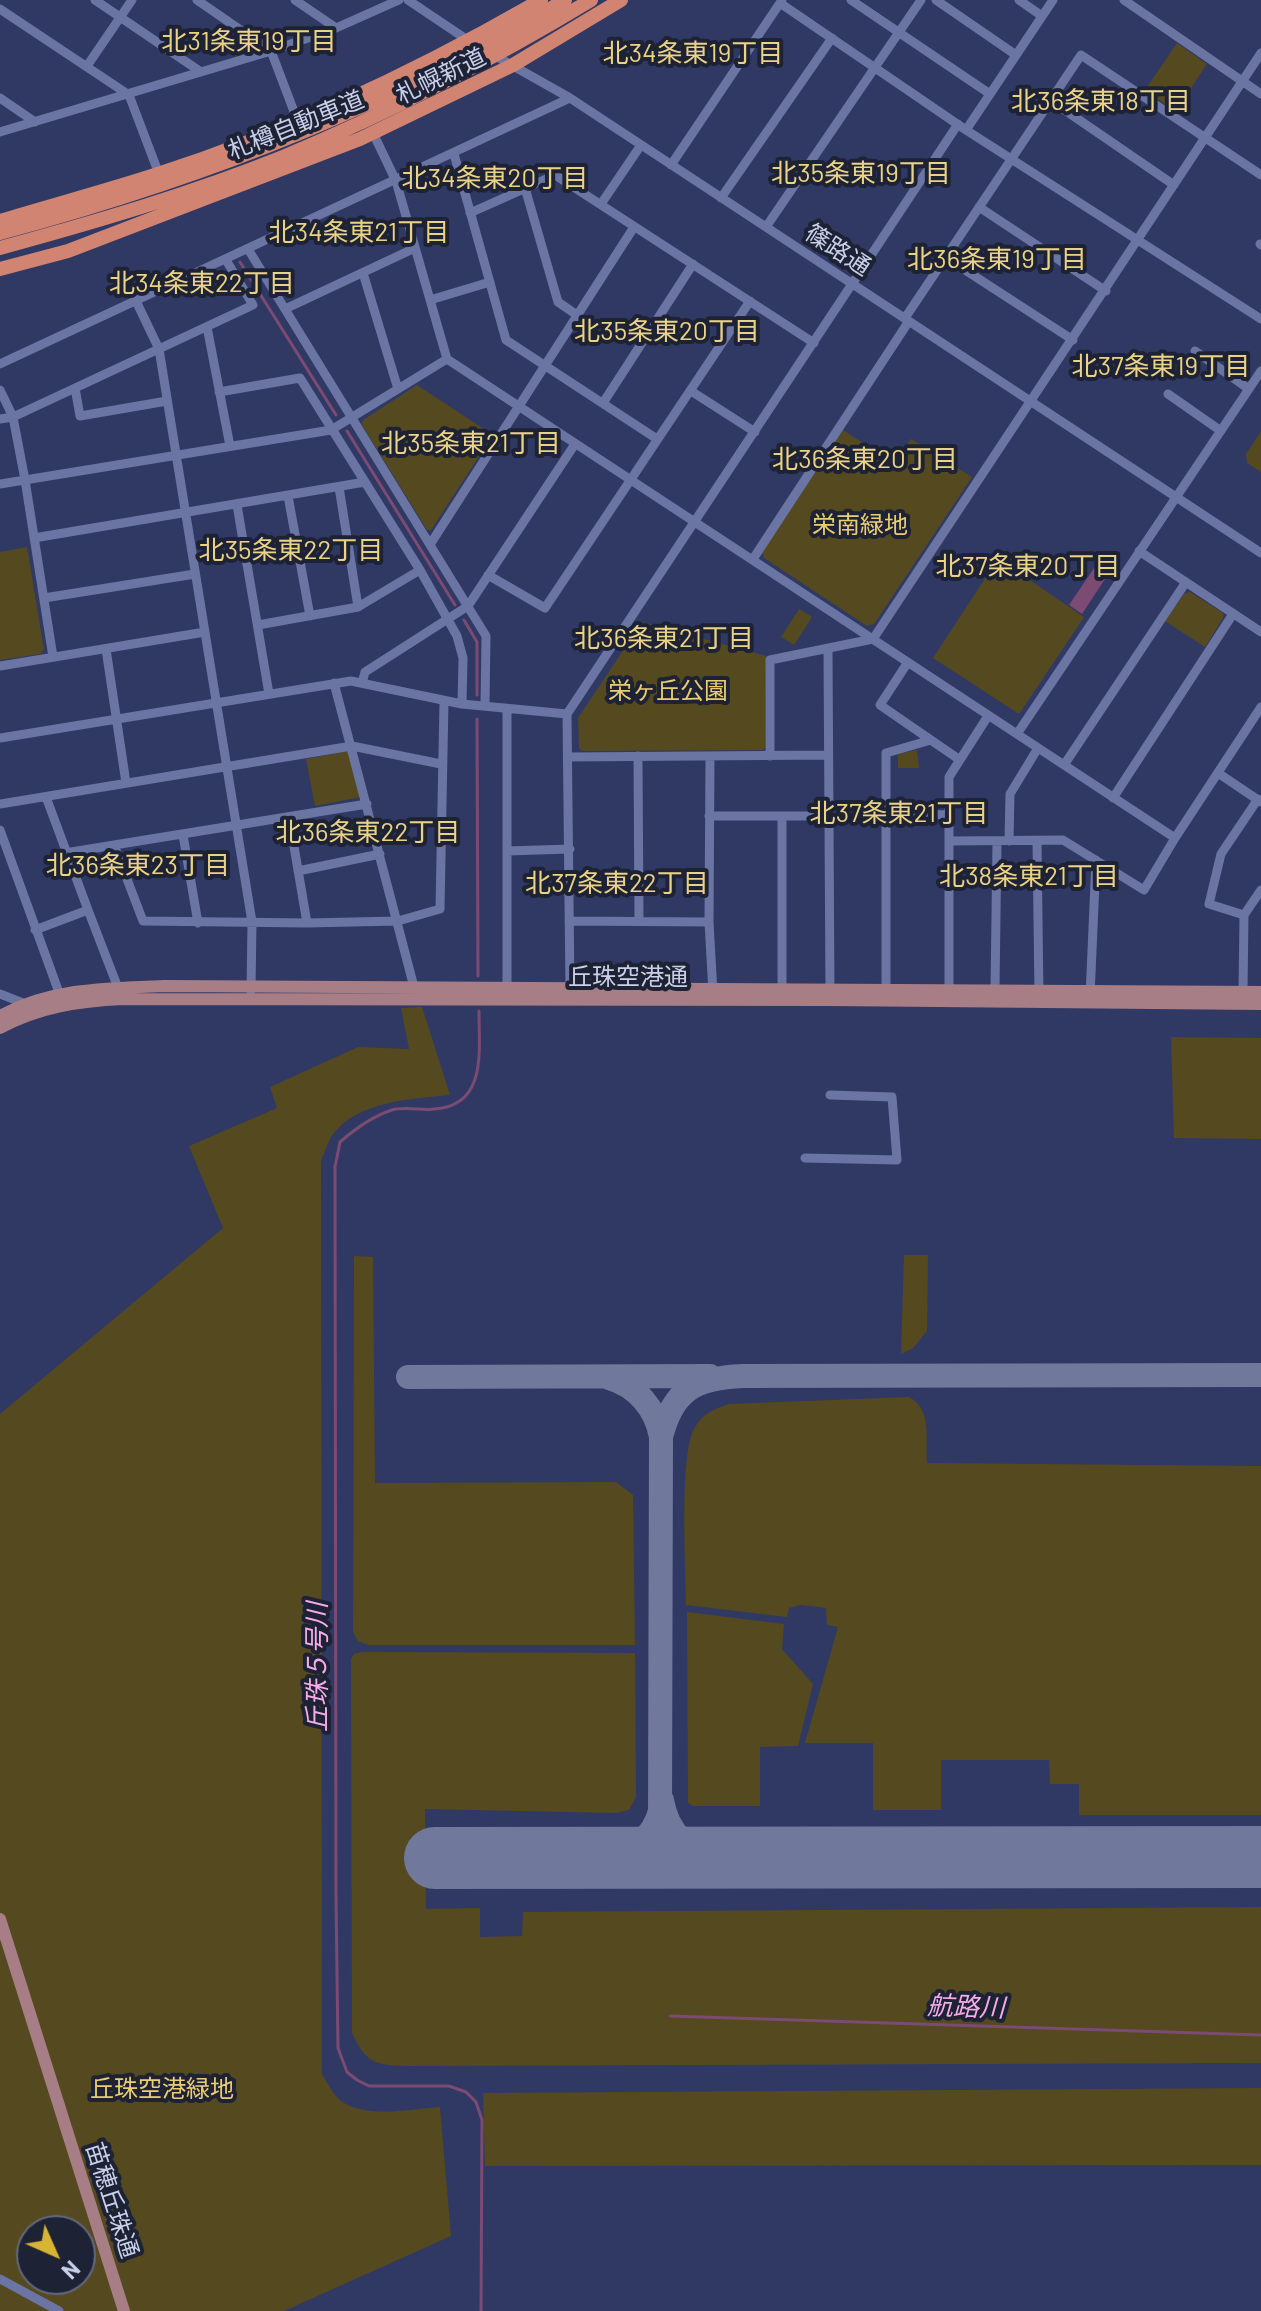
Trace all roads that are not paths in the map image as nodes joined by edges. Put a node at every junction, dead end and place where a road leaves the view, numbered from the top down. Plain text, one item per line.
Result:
1 (95, 0) edge
2 (132, 0) edge
3 (197, 0) edge
4 (295, 0) edge
5 (399, 0) edge
6 (408, 0) edge
7 (541, 0) edge
8 (565, 0) edge
9 (591, 0) edge
10 (621, 0) edge
11 (851, 0) edge
12 (921, 0) edge
13 (936, 0) edge
14 (1019, 0) edge
15 (1053, 0) edge
16 (1124, 0) edge
17 (781, 2) edge
18 (0, 9) edge
19 (1042, 16) junction
20 (120, 17) junction
21 (336, 28) junction
22 (899, 33) junction
23 (832, 38) junction
24 (468, 41) junction
25 (271, 51) junction
26 (1261, 53) edge
27 (1016, 55) junction
28 (513, 65) junction
29 (87, 66) junction
30 (874, 68) junction
31 (201, 72) junction
32 (1242, 81) junction
33 (990, 94) junction
34 (1261, 94) edge
35 (129, 95) junction
36 (0, 98) edge
37 (570, 98) junction
38 (1050, 100) junction
39 (35, 122) junction
40 (298, 122) junction
41 (962, 127) junction
42 (0, 132) edge
43 (373, 133) junction
44 (1205, 138) junction
45 (641, 145) junction
46 (454, 154) junction
47 (1011, 158) junction
48 (671, 165) junction
49 (159, 174) junction
50 (1261, 175) edge
51 (396, 181) junction
52 (1174, 185) junction
53 (525, 188) junction
54 (721, 198) junction
55 (601, 204) junction
56 (979, 207) junction
57 (470, 213) junction
58 (0, 221) edge
59 (634, 227) junction
60 (766, 227) junction
61 (0, 233) edge
62 (1139, 239) junction
63 (0, 248) edge
64 (415, 248) junction
65 (248, 249) junction
66 (945, 257) junction
67 (226, 260) junction
68 (693, 264) junction
69 (0, 269) edge
70 (363, 273) junction
71 (490, 282) junction
72 (853, 284) junction
73 (1106, 291) junction
74 (430, 300) junction
75 (136, 301) junction
76 (750, 301) junction
77 (285, 309) junction
78 (577, 315) junction
79 (907, 319) junction
80 (1261, 319) edge
81 (207, 327) junction
82 (1073, 340) junction
83 (814, 343) junction
84 (159, 349) junction
85 (1195, 351) dead end
86 (447, 359) junction
87 (0, 364) edge
88 (544, 365) junction
89 (1261, 371) edge
90 (75, 388) junction
91 (398, 389) junction
92 (1249, 389) junction
93 (0, 390) edge
94 (691, 391) junction
95 (219, 392) junction
96 (1168, 394) dead end
97 (167, 401) junction
98 (1030, 402) junction
99 (603, 403) junction
100 (518, 406) junction
101 (13, 417) junction
102 (352, 417) junction
103 (0, 419) edge
104 (331, 430) junction
105 (1221, 431) junction
106 (755, 432) junction
107 (657, 439) junction
108 (575, 444) junction
109 (230, 446) junction
110 (175, 455) junction
111 (25, 480) junction
112 (630, 480) junction
113 (365, 482) junction
114 (0, 484) edge
115 (339, 487) junction
116 (288, 496) junction
117 (1176, 496) junction
118 (237, 505) junction
119 (185, 514) junction
120 (694, 522) junction
121 (34, 538) junction
122 (431, 543) junction
123 (1139, 551) junction
124 (1261, 553) edge
125 (753, 559) junction
126 (420, 570) junction
127 (195, 574) junction
128 (488, 575) junction
129 (1186, 582) junction
130 (44, 598) junction
131 (468, 606) junction
132 (358, 607) junction
133 (1233, 614) junction
134 (310, 616) junction
135 (447, 619) junction
136 (258, 625) junction
137 (205, 632) junction
138 (1261, 632) edge
139 (873, 639) junction
140 (106, 649) junction
141 (828, 649) junction
142 (53, 657) junction
143 (908, 662) junction
144 (0, 666) edge
145 (334, 683) junction
146 (362, 683) junction
147 (269, 694) junction
148 (444, 701) junction
149 (216, 703) junction
150 (462, 704) junction
151 (485, 706) junction
152 (507, 709) junction
153 (1260, 709) edge
154 (567, 714) junction
155 (988, 716) junction
156 (116, 719) junction
157 (1017, 734) junction
158 (0, 738) edge
159 (931, 740) junction
160 (352, 746) junction
161 (1038, 748) junction
162 (827, 755) junction
163 (638, 756) junction
164 (710, 756) junction
165 (770, 756) junction
166 (568, 757) junction
167 (960, 760) junction
168 (441, 764) junction
169 (1064, 765) junction
170 (227, 766) junction
171 (1218, 773) junction
172 (126, 783) junction
173 (46, 797) junction
174 (1113, 798) junction
175 (1260, 800) edge
176 (0, 804) edge
177 (367, 804) junction
178 (885, 813) junction
179 (949, 815) junction
180 (709, 816) junction
181 (782, 816) junction
182 (828, 816) junction
183 (289, 817) junction
184 (237, 825) junction
185 (0, 830) edge
186 (183, 835) junction
187 (1175, 838) junction
188 (949, 841) junction
189 (997, 841) junction
190 (1009, 841) junction
191 (1037, 841) junction
192 (114, 845) junction
193 (570, 849) junction
194 (507, 851) junction
195 (65, 853) junction
196 (380, 854) junction
197 (1096, 860) junction
198 (298, 871) junction
199 (1261, 890) edge
200 (88, 910) junction
201 (1244, 915) junction
202 (398, 921) junction
203 (569, 921) junction
204 (639, 921) junction
205 (252, 922) junction
206 (709, 922) junction
207 (198, 923) junction
208 (307, 923) junction
209 (35, 930) junction
210 (507, 986) junction
211 (414, 987) junction
212 (782, 989) junction
213 (886, 989) junction
214 (995, 989) junction
215 (251, 992) junction
216 (1243, 992) junction
217 (1261, 992) edge
218 (1, 993) edge
219 (121, 993) junction
220 (570, 993) junction
221 (713, 994) junction
222 (830, 994) junction
223 (948, 995) junction
224 (1039, 996) junction
225 (1090, 996) junction
226 (62, 999) junction
227 (1261, 1004) edge
228 (32, 1008) junction
229 (0, 1016) edge
230 (0, 1028) edge
231 (830, 1095) dead end
232 (805, 1158) dead end
233 (0, 1919) edge
234 (0, 2279) edge
235 (59, 2311) edge
236 (124, 2311) edge

1 - 20 street
2 - 20 street
3 - 25 street
4 - 21 street
5 - 21 street
6 - 24 street, 篠路通
7 - 24 highway, 札幌新道
8 - 61 highway, 札樽自動車道
9 - 63 highway, 札樽自動車道
10 - 28 highway, 札幌新道
11 - 22 street
12 - 22 street
13 - 27 street
14 - 19 street
15 - 19 street
16 - 32 street
17 - 23 street
17 - 48 street
18 - 29 street
19 - 27 street
20 - 29 street
20 - 31 street
21 - 25 street
22 - 30 street
22 - 33 street
23 - 30 street
23 - 54 street
24 - 28 street, 篠路通
24 - 40 highway, 札幌新道
25 - 31 street
25 - 40 street
26 - 32 street
27 - 33 street
28 - 37 street, 篠路通
28 - 43 highway, 札幌新道
29 - 35 street
30 - 41 street
30 - 60 street
31 - 35 street
32 - 34 street
32 - 44 street
33 - 41 street
35 - 39 street
35 - 49 street
36 - 39 street
37 - 45 street, 篠路通
37 - 46 street
38 - 44 street
38 - 47 street
38 - 52 street
39 - 42 street
40 - 49 highway, 札幌新道
41 - 47 street
41 - 72 street
43 - 51 street
43 - 69 highway, 札幌新道
44 - 50 street
44 - 52 street
45 - 48 street, 篠路通
45 - 55 street
46 - 51 street
46 - 57 street
47 - 56 street
47 - 62 street
48 - 54 street, 篠路通
49 - 58 highway, 札幌新道
51 - 64 street
51 - 65 street
52 - 62 street
53 - 55 street
53 - 57 street
53 - 78 street
54 - 60 street, 篠路通
55 - 59 street
56 - 66 street
56 - 73 street
57 - 71 street
59 - 68 street
59 - 78 street
60 - 72 street, 篠路通
62 - 73 street
62 - 80 street
64 - 70 street
64 - 74 street
65 - 67 street
65 - 77 street
66 - 79 street
66 - 82 street
67 - 75 street
67 - 81 street
68 - 76 street
68 - 99 street
70 - 77 street
70 - 91 street
71 - 74 street
71 - 88 street
72 - 79 street, 篠路通
72 - 83 street
73 - 82 street
74 - 86 street
75 - 84 street
75 - 87 street
76 - 83 street
76 - 94 street
77 - 102 street
78 - 88 street
79 - 98 street, 篠路通
79 - 125 street
81 - 84 street
81 - 95 street
82 - 98 street
83 - 106 street
84 - 90 street
84 - 97 street
85 - 92 street
86 - 91 street
86 - 100 street
88 - 99 street
88 - 100 street
89 - 92 street
90 - 97 street
90 - 101 street
91 - 102 street
92 - 105 street
93 - 101 street
94 - 106 street
94 - 107 street
95 - 104 street
95 - 109 street
96 - 105 street
97 - 110 street
98 - 117 street, 篠路通
98 - 139 street
99 - 107 street
100 - 108 street
100 - 122 street
101 - 103 street
101 - 111 street
102 - 104 street
102 - 122 street
104 - 109 street
104 - 113 street
105 - 117 street
106 - 120 street
107 - 112 street
108 - 112 street
108 - 128 street
109 - 110 street
110 - 111 street
110 - 119 street
111 - 114 street
111 - 121 street
112 - 120 street
112 - 128 street
113 - 115 street
113 - 126 street
115 - 116 street
115 - 132 street
116 - 118 street
116 - 134 street
117 - 123 street
117 - 124 street, 篠路通
118 - 119 street
118 - 136 street
119 - 121 street
119 - 127 street
120 - 125 street
120 - 154 street
121 - 130 street
122 - 131 street
123 - 129 street
123 - 157 street
125 - 139 street
126 - 132 street
126 - 135 street
127 - 130 street
127 - 137 street
128 - 131 street
129 - 133 street
129 - 169 street
130 - 142 street
131 - 135 street
131 - 151 street
132 - 134 street
133 - 138 street
133 - 174 street
134 - 136 street
135 - 146 street
135 - 150 street
136 - 147 street
137 - 140 street
137 - 149 street
139 - 141 street
139 - 143 street
140 - 142 street
140 - 156 street
141 - 162 street
141 - 165 street
142 - 144 street
143 - 155 street
143 - 159 street
145 - 146 street
145 - 147 street
145 - 160 street
146 - 148 street
147 - 149 street
148 - 150 street
148 - 168 street
149 - 156 street
149 - 170 street
150 - 151 street
151 - 152 street
152 - 154 street
152 - 194 street
153 - 171 street
154 - 166 street
155 - 157 street
155 - 167 street
156 - 158 street
156 - 172 street
157 - 161 street
159 - 167 street
159 - 178 street
160 - 168 street
160 - 170 street
160 - 177 street
161 - 169 street
161 - 190 street
162 - 165 street
162 - 182 street
163 - 164 street
163 - 166 street
163 - 204 street
164 - 165 street
164 - 180 street
166 - 193 street
167 - 179 street
168 - 202 street
169 - 174 street
170 - 172 street
170 - 184 street
171 - 175 street
171 - 187 street
172 - 173 street
173 - 176 street
173 - 195 street
174 - 187 street
175 - 201 street
177 - 183 street
177 - 196 street
178 - 179 street
178 - 213 street
179 - 188 street
180 - 181 street
180 - 206 street
181 - 182 street
181 - 212 street
182 - 222 street
183 - 184 street
183 - 198 street
184 - 186 street
184 - 205 street
185 - 209 street
186 - 192 street
186 - 207 street
187 - 197 street
188 - 189 street
188 - 223 street
189 - 190 street
189 - 214 street
190 - 191 street
191 - 197 street
191 - 224 street
192 - 195 street
192 - 207 street
193 - 194 street
193 - 203 street
194 - 210 street
195 - 200 street
196 - 198 street
196 - 202 street
197 - 225 street
198 - 208 street
199 - 201 street
200 - 209 street
200 - 219 street
201 - 216 street
202 - 208 street
202 - 211 street
203 - 204 street
203 - 220 street
204 - 206 street
205 - 207 street
205 - 208 street
205 - 215 street
206 - 221 street
209 - 226 street
210 - 211 main road, 丘珠空港通
210 - 220 main road, 丘珠空港通
211 - 215 main road, 丘珠空港通
212 - 221 main road, 丘珠空港通
212 - 222 main road, 丘珠空港通
213 - 222 main road, 丘珠空港通
213 - 223 main road, 丘珠空港通
214 - 223 main road, 丘珠空港通
214 - 224 main road, 丘珠空港通
215 - 219 main road, 丘珠空港通
215 - 220 main road, 丘珠空港通
216 - 217 main road, 丘珠空港通
216 - 225 main road, 丘珠空港通
218 - 228 street
219 - 226 main road, 丘珠空港通
220 - 221 main road, 丘珠空港通
221 - 222 main road, 丘珠空港通
222 - 223 main road, 丘珠空港通
223 - 224 main road, 丘珠空港通
224 - 225 main road, 丘珠空港通
225 - 227 main road, 丘珠空港通
226 - 228 main road, 丘珠空港通
228 - 229 main road, 丘珠空港通
228 - 230 main road, 丘珠空港通
231 - 232 street
233 - 236 main road, 苗穂丘珠通
234 - 235 street

